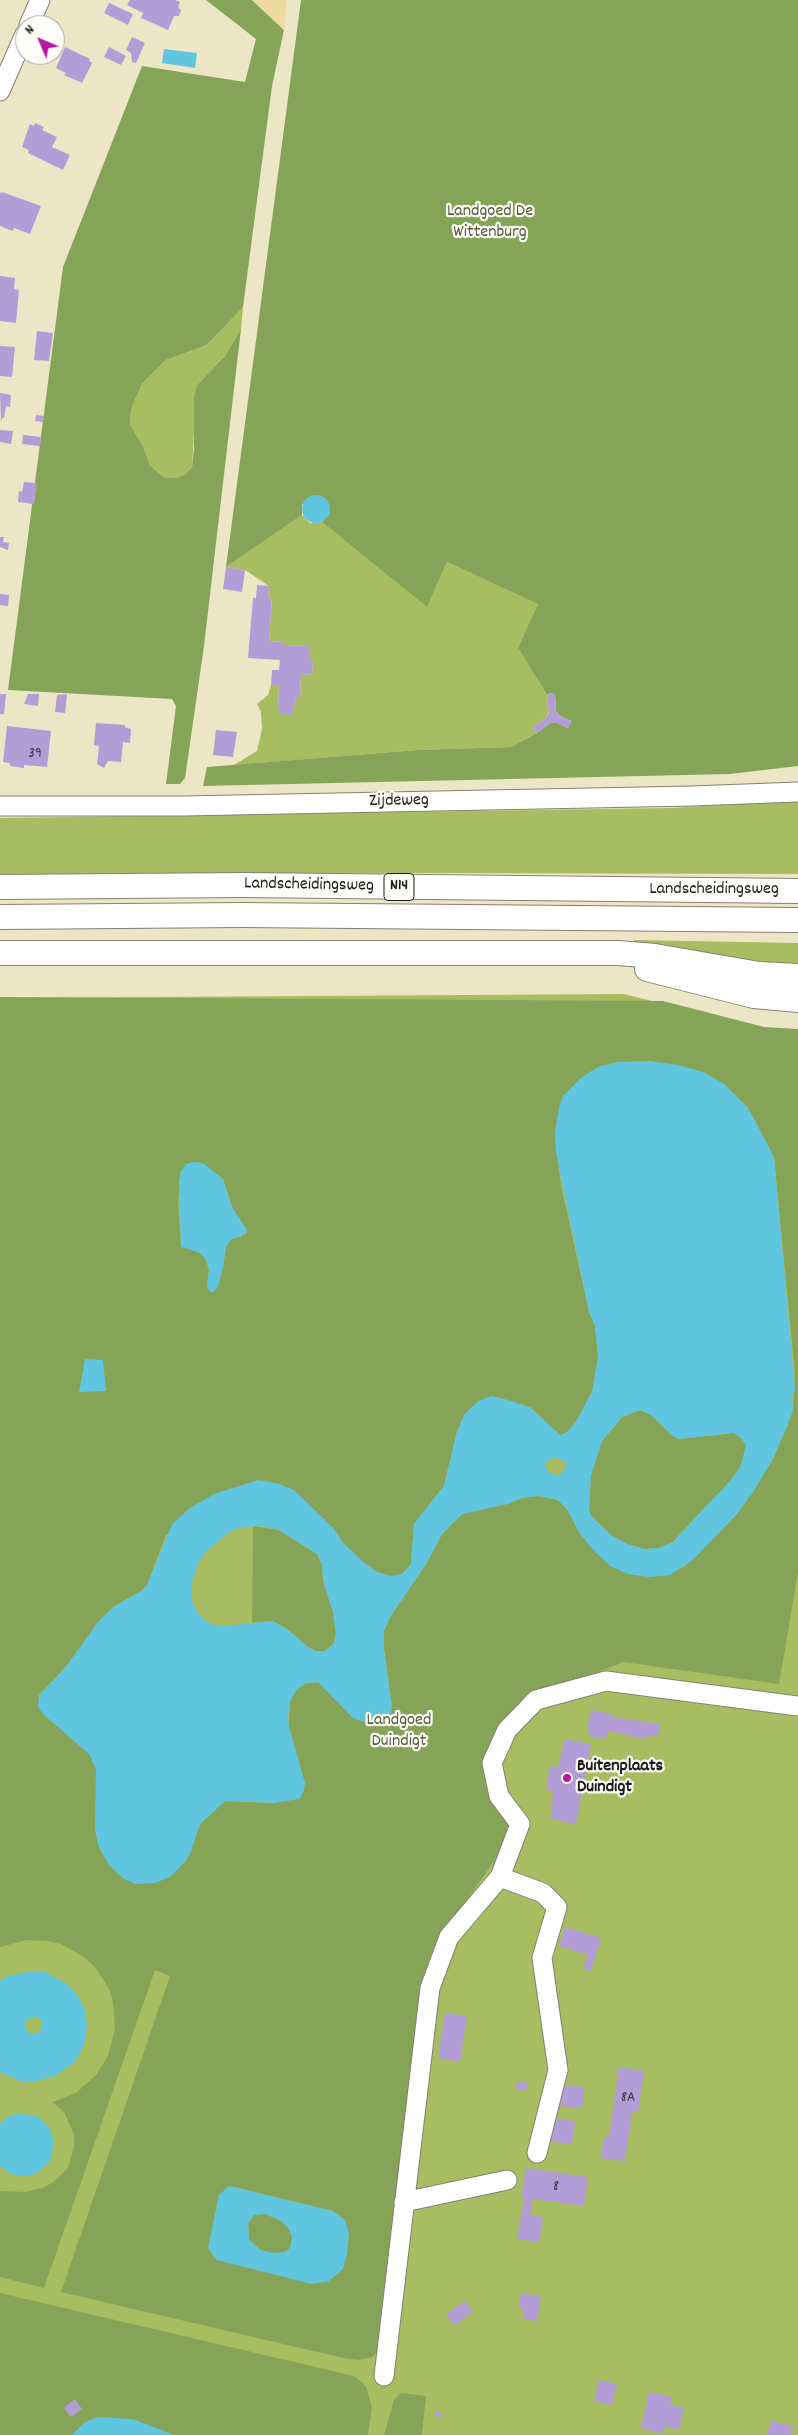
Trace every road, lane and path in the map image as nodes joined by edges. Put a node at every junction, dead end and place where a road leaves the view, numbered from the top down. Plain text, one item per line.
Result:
1 (40, 0) edge
2 (33, 15) edge
3 (15, 57) edge
4 (0, 91) edge
5 (798, 792) edge
6 (0, 806) edge
7 (0, 887) edge
8 (798, 891) edge
9 (0, 917) edge
10 (798, 920) edge
11 (0, 953) edge
12 (562, 954) junction
13 (798, 976) edge
14 (798, 1000) edge
15 (798, 1706) edge
16 (500, 1877) junction
17 (537, 2153) dead end
18 (507, 2180) dead end
19 (404, 2202) junction
20 (384, 2376) dead end

1 - 2 street
3 - 4 street
5 - 6 street, Zijdeweg
7 - 8 main road, Landscheidingsweg / N14
9 - 10 main road, Landscheidingsweg / N14
11 - 12 main road
12 - 13 main road
12 - 14 main road
15 - 16 street
16 - 17 street
16 - 19 street
18 - 19 street
19 - 20 street

